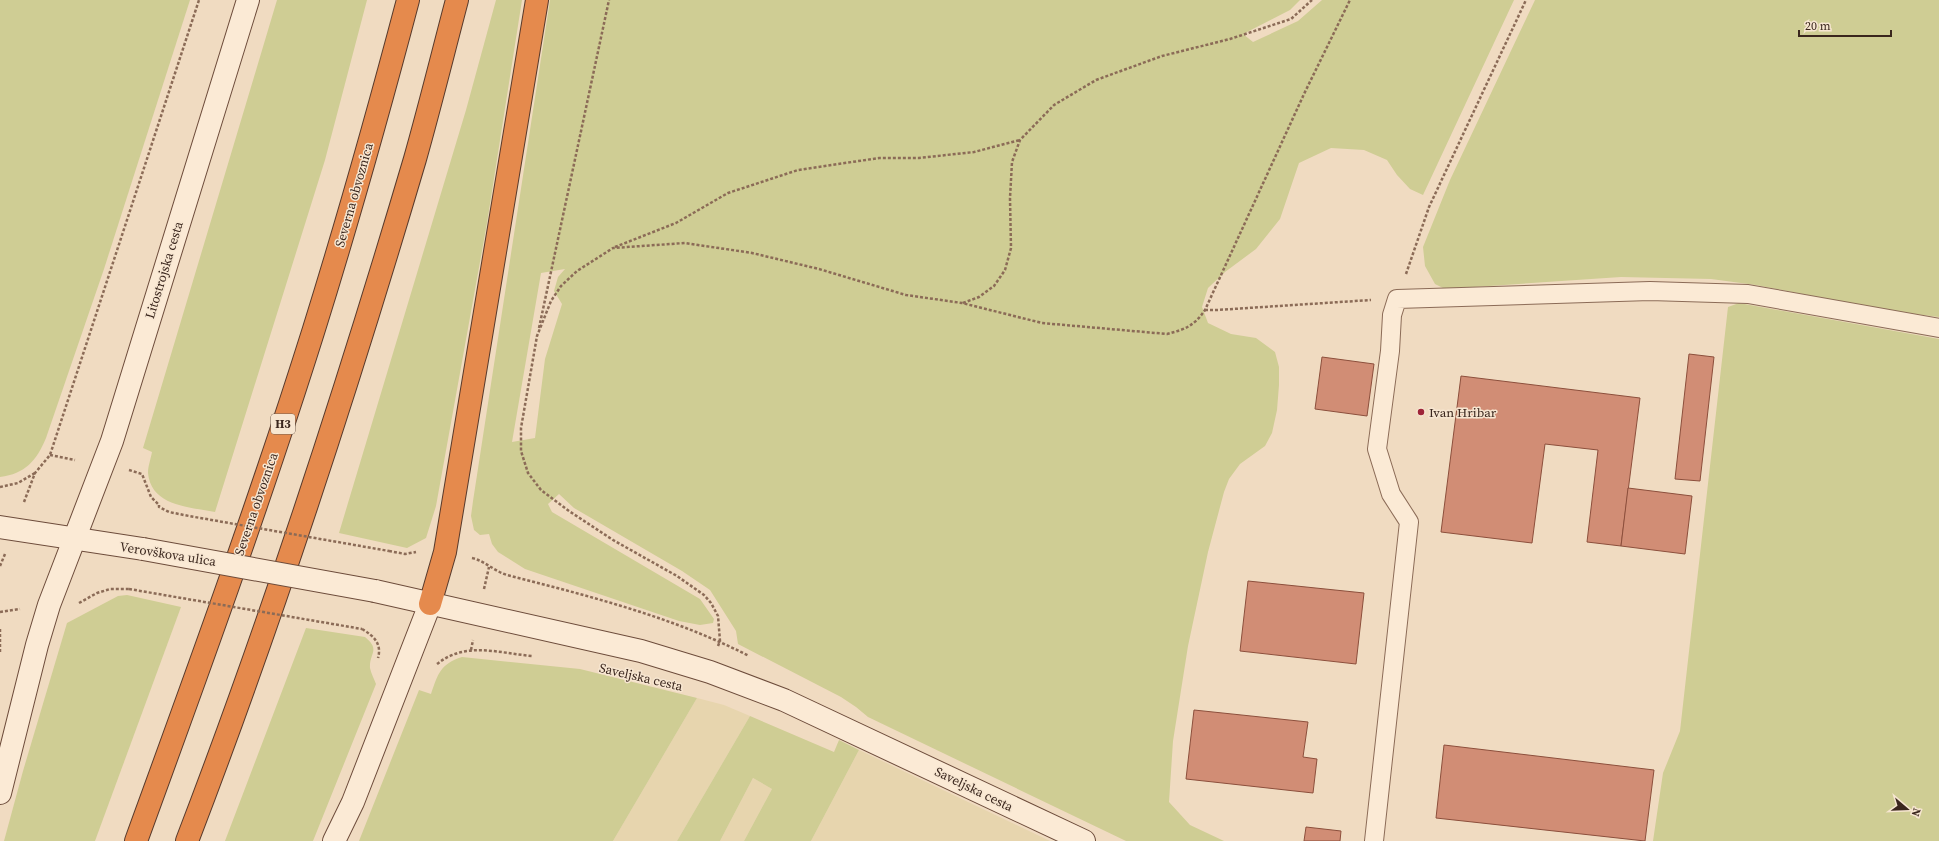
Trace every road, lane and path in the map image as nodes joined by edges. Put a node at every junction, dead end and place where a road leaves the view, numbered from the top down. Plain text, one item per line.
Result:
1 (198, 0) edge
2 (248, 0) edge
3 (408, 0) edge
4 (457, 0) edge
5 (537, 0) edge
6 (609, 0) edge
7 (1312, 0) edge
8 (1350, 0) edge
9 (1526, 0) edge
10 (1020, 140) junction
11 (613, 248) junction
12 (1397, 299) junction
13 (962, 303) junction
14 (1205, 310) junction
15 (1939, 328) edge
16 (537, 336) junction
17 (50, 455) junction
18 (74, 460) dead end
19 (137, 471) dead end
20 (0, 487) edge
21 (0, 527) edge
22 (74, 538) junction
23 (422, 551) dead end
24 (76, 604) dead end
25 (430, 604) junction
26 (26, 608) dead end
27 (0, 612) edge
28 (0, 629) edge
29 (0, 652) edge
30 (537, 657) dead end
31 (377, 661) dead end
32 (436, 664) dead end
33 (710, 672) junction
34 (0, 793) edge
35 (136, 841) edge
36 (187, 841) edge
37 (334, 841) edge
38 (1084, 841) edge
39 (1374, 841) edge

1 - 17 path
2 - 22 main road, Litostrojska cesta
3 - 35 highway, Severna obvoznica / H3
4 - 36 highway
5 - 25 highway
6 - 16 path
7 - 10 path
8 - 14 path
9 - 12 path
10 - 11 path
10 - 13 path
11 - 13 path
11 - 16 path
12 - 14 path
12 - 15 lane
12 - 39 lane
13 - 14 path
16 - 33 path
17 - 18 path
17 - 20 path
19 - 23 path, bridge
21 - 22 main road, Verovškova ulica
22 - 25 main road, Verovškova ulica, bridge
22 - 34 main road, Litostrojska cesta
24 - 31 path, bridge
25 - 33 main road, Saveljska cesta
25 - 37 main road
26 - 27 path
28 - 29 path
30 - 32 path
33 - 38 main road, Saveljska cesta

